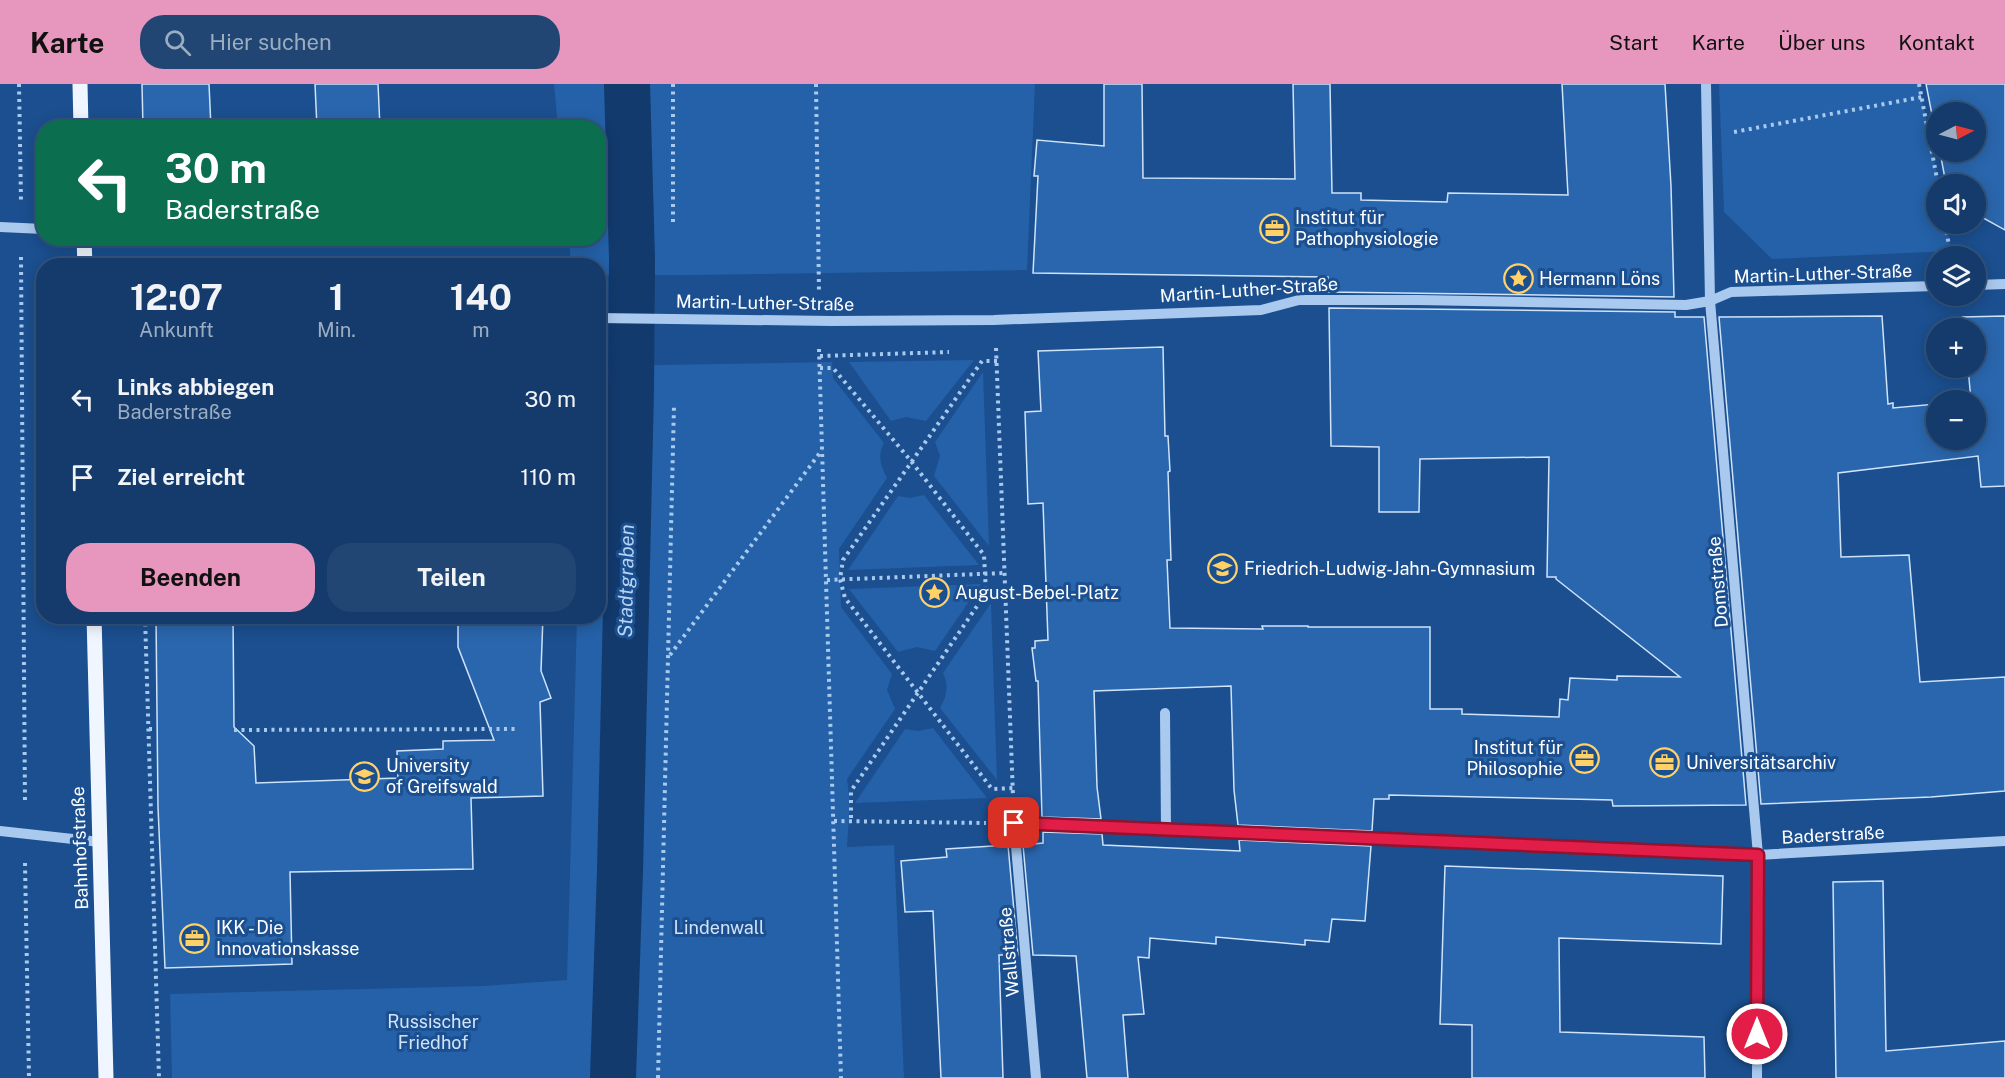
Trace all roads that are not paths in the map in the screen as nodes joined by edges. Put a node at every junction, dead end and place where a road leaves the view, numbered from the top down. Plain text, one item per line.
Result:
1 (80, 84) edge
2 (1706, 84) edge
3 (81, 120) edge
4 (0, 227) edge
5 (36, 229) edge
6 (2005, 284) edge
7 (1986, 285) edge
8 (1926, 286) edge
9 (1710, 301) junction
10 (606, 318) edge
11 (94, 624) edge
12 (1165, 713) dead end
13 (1014, 823) joint
14 (1166, 829) junction
15 (0, 831) edge
16 (100, 842) junction
17 (2005, 842) edge
18 (1758, 855) junction
19 (106, 1078) edge
20 (1036, 1078) edge
21 (1757, 1078) edge

1 - 3 main road
2 - 9 street, Domstraße
4 - 5 street
6 - 7 street
8 - 9 street, Martin-Luther-Straße
9 - 10 street, Martin-Luther-Straße
9 - 18 street, Domstraße
11 - 16 main road, Bahnhofstraße
12 - 14 street
13 - 14 street, Baderstraße
13 - 20 street, Wallstraße
14 - 18 street, Baderstraße
15 - 16 street
16 - 19 main road, Bahnhofstraße
17 - 18 street, Baderstraße
18 - 21 street, Domstraße

